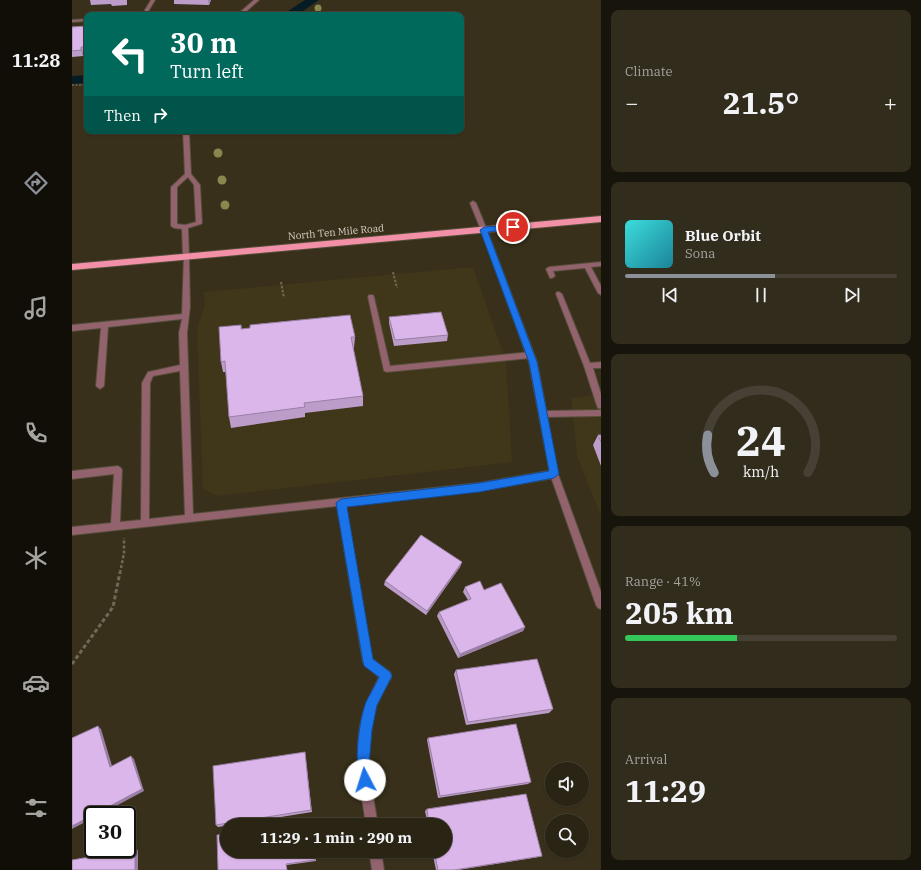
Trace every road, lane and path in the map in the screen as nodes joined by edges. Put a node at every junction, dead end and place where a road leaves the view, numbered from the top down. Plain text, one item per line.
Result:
1 (153, 0) edge
2 (257, 0) edge
3 (146, 12) edge
4 (243, 12) edge
5 (84, 20) edge
6 (72, 21) edge
7 (72, 85) edge
8 (84, 85) edge
9 (186, 134) edge
10 (188, 174) junction
11 (473, 203) dead end
12 (601, 219) edge
13 (185, 227) junction
14 (484, 230) junction
15 (186, 257) junction
16 (601, 264) edge
17 (72, 267) edge
18 (588, 267) junction
19 (601, 269) edge
20 (393, 272) dead end
21 (552, 276) dead end
22 (281, 282) dead end
23 (397, 288) dead end
24 (601, 293) edge
25 (559, 294) dead end
26 (371, 297) dead end
27 (284, 298) dead end
28 (186, 316) junction
29 (104, 324) junction
30 (72, 328) edge
31 (530, 355) junction
32 (601, 365) edge
33 (588, 366) junction
34 (185, 367) junction
35 (100, 386) dead end
36 (601, 406) edge
37 (601, 413) edge
38 (544, 414) junction
39 (554, 474) junction
40 (72, 475) edge
41 (341, 503) junction
42 (189, 517) junction
43 (145, 522) junction
44 (125, 524) junction
45 (115, 525) junction
46 (72, 530) edge
47 (601, 605) edge
48 (72, 664) edge
49 (371, 818) edge
50 (376, 858) edge
51 (378, 870) edge

1 - 3 street
2 - 4 street
5 - 6 street
7 - 8 path
9 - 10 street
10 - 13 street
10 - 13 street
11 - 14 street
12 - 14 main road, North Ten Mile Road
13 - 15 street
14 - 15 main road, North Ten Mile Road
14 - 31 street
15 - 17 main road, North Ten Mile Road
15 - 28 street
16 - 18 street
18 - 19 street
18 - 21 street
18 - 24 street
20 - 23 path
22 - 27 path
25 - 33 street
26 - 31 street
28 - 29 street
28 - 34 street
29 - 30 street
29 - 35 street
31 - 38 street
32 - 33 street
33 - 36 street
34 - 42 street
34 - 43 street
37 - 38 street
38 - 39 street
39 - 41 street
39 - 47 street
40 - 45 street
41 - 42 street
41 - 49 street
42 - 43 street
43 - 44 street
44 - 45 street
44 - 48 path
45 - 46 street
50 - 51 street

